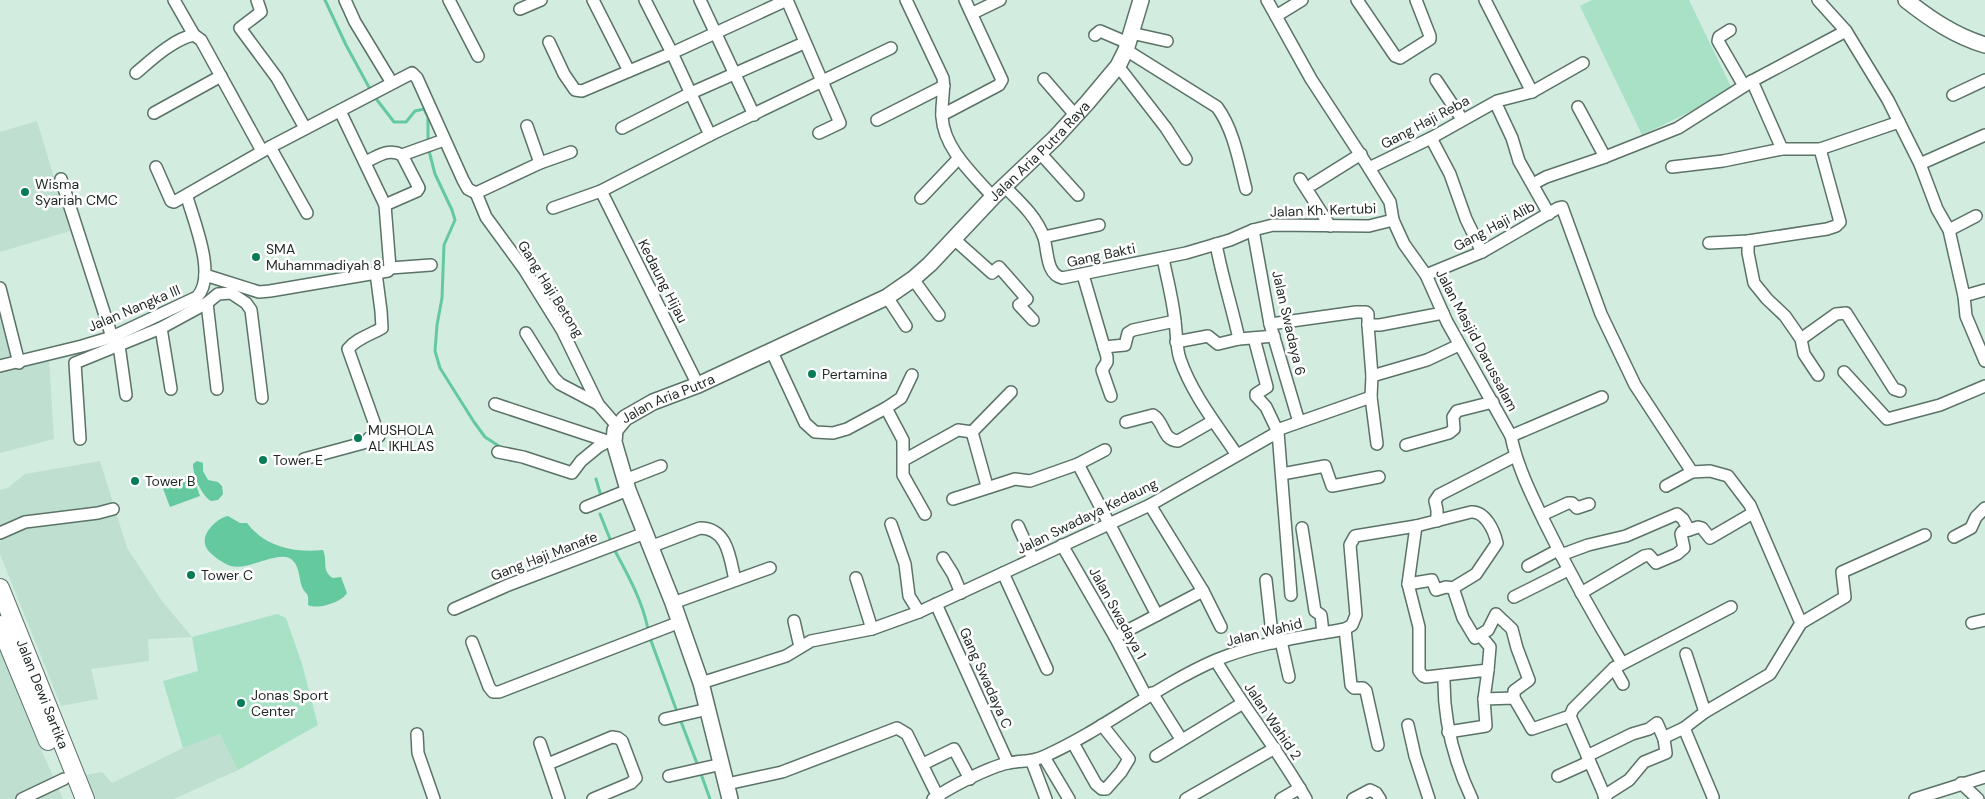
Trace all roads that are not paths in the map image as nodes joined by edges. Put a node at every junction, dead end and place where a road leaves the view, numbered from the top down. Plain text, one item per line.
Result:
1 (174, 0) edge
2 (257, 0) edge
3 (345, 0) edge
4 (449, 0) edge
5 (540, 0) edge
6 (593, 0) edge
7 (645, 0) edge
8 (700, 0) edge
9 (787, 0) edge
10 (906, 0) edge
11 (965, 0) edge
12 (1000, 0) edge
13 (1141, 0) edge
14 (1267, 0) edge
15 (1302, 0) edge
16 (1357, 0) edge
17 (1416, 0) edge
18 (1485, 0) edge
19 (1818, 0) edge
20 (1906, 0) edge
21 (520, 9) dead end
22 (972, 13) junction
23 (1276, 16) junction
24 (1730, 30) dead end
25 (1846, 31) junction
26 (716, 33) junction
27 (194, 34) junction
28 (1095, 35) dead end
29 (1167, 41) dead end
30 (549, 42) dead end
31 (1128, 42) junction
32 (804, 43) junction
33 (1985, 45) edge
34 (891, 48) dead end
35 (672, 53) junction
36 (478, 56) dead end
37 (1583, 63) dead end
38 (1118, 66) junction
39 (629, 71) junction
40 (136, 73) dead end
41 (735, 74) junction
42 (222, 76) junction
43 (1044, 79) dead end
44 (1436, 80) dead end
45 (1985, 80) edge
46 (822, 82) junction
47 (392, 83) junction
48 (1748, 83) junction
49 (944, 86) junction
50 (1532, 92) junction
51 (691, 93) junction
52 (1953, 94) dead end
53 (1494, 104) junction
54 (1578, 108) dead end
55 (340, 111) junction
56 (154, 113) dead end
57 (754, 115) junction
58 (942, 115) junction
59 (1076, 116) junction
60 (1462, 119) junction
61 (877, 120) dead end
62 (1899, 122) junction
63 (527, 126) dead end
64 (305, 128) junction
65 (622, 128) dead end
66 (819, 132) dead end
67 (710, 135) junction
68 (1985, 135) edge
69 (1431, 138) junction
70 (444, 140) junction
71 (266, 149) junction
72 (1782, 149) junction
73 (1820, 149) junction
74 (571, 152) dead end
75 (1040, 153) junction
76 (1361, 154) junction
77 (402, 155) junction
78 (1605, 157) junction
79 (958, 158) junction
80 (1186, 159) dead end
81 (365, 162) junction
82 (540, 164) junction
83 (1920, 164) junction
84 (156, 167) dead end
85 (1672, 167) dead end
86 (1370, 168) junction
87 (61, 179) dead end
88 (1300, 179) dead end
89 (1313, 184) dead end
90 (1533, 184) junction
91 (1004, 186) junction
92 (1246, 190) dead end
93 (601, 191) junction
94 (476, 194) junction
95 (1078, 195) dead end
96 (187, 197) junction
97 (993, 197) junction
98 (921, 198) dead end
99 (385, 205) junction
100 (553, 208) dead end
101 (308, 213) dead end
102 (1549, 214) junction
103 (1976, 216) dead end
104 (1393, 220) junction
105 (1099, 225) dead end
106 (1330, 226) junction
107 (1253, 230) junction
108 (1949, 230) junction
109 (1044, 237) junction
110 (954, 239) junction
111 (1748, 241) junction
112 (1708, 243) dead end
113 (1216, 244) junction
114 (1482, 252) junction
115 (1163, 258) junction
116 (431, 265) dead end
117 (390, 268) junction
118 (376, 273) junction
119 (206, 275) junction
120 (1083, 275) junction
121 (1426, 275) junction
122 (0, 288) edge
123 (901, 288) junction
124 (1985, 290) edge
125 (1964, 296) junction
126 (207, 303) junction
127 (1442, 312) junction
128 (939, 315) dead end
129 (1033, 320) dead end
130 (1175, 321) junction
131 (1270, 324) junction
132 (1374, 325) junction
133 (906, 326) dead end
134 (161, 328) junction
135 (526, 333) dead end
136 (1274, 336) junction
137 (1254, 338) junction
138 (1239, 339) junction
139 (1801, 339) junction
140 (115, 341) junction
141 (1176, 342) junction
142 (1459, 345) junction
143 (1104, 347) junction
144 (770, 350) junction
145 (1984, 356) edge
146 (19, 363) junction
147 (0, 366) edge
148 (1844, 372) dead end
149 (912, 375) dead end
150 (1372, 376) junction
151 (1818, 376) dead end
152 (698, 385) junction
153 (1985, 386) edge
154 (172, 389) dead end
155 (217, 389) dead end
156 (1900, 391) dead end
157 (1011, 392) dead end
158 (126, 395) dead end
159 (1111, 396) dead end
160 (1371, 396) junction
161 (262, 398) dead end
162 (1602, 398) dead end
163 (1493, 402) junction
164 (495, 404) dead end
165 (598, 404) junction
166 (886, 408) junction
167 (1213, 420) junction
168 (1126, 422) dead end
169 (1298, 422) junction
170 (1278, 431) junction
171 (972, 432) junction
172 (613, 435) junction
173 (1511, 436) junction
174 (80, 438) dead end
175 (1377, 444) dead end
176 (1406, 445) dead end
177 (1105, 450) dead end
178 (498, 452) dead end
179 (1237, 455) junction
180 (1515, 456) junction
181 (304, 459) dead end
182 (904, 460) junction
183 (1078, 464) junction
184 (661, 466) dead end
185 (1692, 472) junction
186 (1282, 474) junction
187 (1379, 477) dead end
188 (627, 485) junction
189 (987, 486) junction
190 (1666, 486) dead end
191 (953, 498) dead end
192 (1588, 504) dead end
193 (1150, 505) junction
194 (586, 507) dead end
195 (1985, 508) edge
196 (113, 509) dead end
197 (1754, 513) junction
198 (925, 514) dead end
199 (1542, 515) junction
200 (1437, 521) junction
201 (1109, 523) junction
202 (891, 524) dead end
203 (1018, 526) dead end
204 (1416, 526) junction
205 (1302, 528) dead end
206 (1689, 530) junction
207 (0, 533) edge
208 (1926, 535) dead end
209 (1954, 537) dead end
210 (648, 540) junction
211 (1062, 545) junction
212 (1559, 552) junction
213 (942, 558) dead end
214 (1033, 559) junction
215 (1528, 566) dead end
216 (770, 568) dead end
217 (1568, 570) junction
218 (1003, 573) junction
219 (856, 578) dead end
220 (735, 580) junction
221 (1266, 580) dead end
222 (1408, 584) junction
223 (0, 588) edge
224 (1453, 588) junction
225 (1203, 591) junction
226 (961, 593) junction
227 (1581, 594) junction
228 (1291, 595) dead end
229 (1514, 597) dead end
230 (673, 603) junction
231 (936, 604) junction
232 (1731, 607) dead end
233 (454, 609) dead end
234 (919, 612) junction
235 (1157, 615) junction
236 (1985, 620) edge
237 (794, 621) dead end
238 (680, 622) junction
239 (1801, 623) junction
240 (1972, 623) dead end
241 (5, 626) edge
242 (1221, 627) dead end
243 (872, 629) junction
244 (1345, 629) junction
245 (1323, 633) junction
246 (1480, 635) junction
247 (1115, 637) junction
248 (472, 642) dead end
249 (1277, 642) junction
250 (800, 647) junction
251 (1686, 654) dead end
252 (1216, 661) junction
253 (1618, 666) junction
254 (1047, 669) dead end
255 (1488, 670) junction
256 (1444, 675) junction
257 (1289, 677) dead end
258 (701, 683) junction
259 (1623, 684) dead end
260 (1149, 695) junction
261 (1514, 698) junction
262 (1484, 699) junction
263 (1243, 703) junction
264 (708, 709) junction
265 (1705, 712) junction
266 (1570, 716) junction
267 (665, 719) dead end
268 (1408, 724) dead end
269 (1102, 725) junction
270 (1684, 728) junction
271 (1448, 732) junction
272 (417, 734) dead end
273 (1664, 738) junction
274 (1181, 739) junction
275 (540, 743) dead end
276 (1073, 743) junction
277 (1378, 745) dead end
278 (1274, 748) junction
279 (1156, 756) dead end
280 (1044, 757) junction
281 (1588, 759) junction
282 (1032, 762) junction
283 (1008, 763) junction
284 (548, 764) junction
285 (722, 764) junction
286 (923, 764) junction
287 (669, 776) dead end
288 (1558, 776) dead end
289 (1985, 777) edge
290 (64, 778) junction
291 (970, 779) junction
292 (1961, 783) junction
293 (1300, 788) junction
294 (729, 792) edge
295 (1377, 794) edge
296 (1605, 797) edge
297 (1713, 797) dead end
298 (937, 798) edge
299 (1190, 798) edge
300 (22, 799) edge
301 (73, 799) edge
302 (85, 799) edge
303 (434, 799) edge
304 (559, 799) edge
305 (593, 799) edge
306 (1046, 799) edge
307 (1069, 799) edge
308 (1281, 799) edge
309 (1306, 799) edge
310 (1352, 799) edge
311 (1429, 799) edge
312 (1472, 799) edge
313 (1915, 799) edge
314 (1978, 799) edge

1 - 27 street
2 - 64 street
3 - 47 street
4 - 36 street
5 - 21 street
6 - 39 street
7 - 35 street
8 - 26 street
9 - 26 street
9 - 32 street
10 - 49 street
11 - 22 street
12 - 22 street
13 - 31 main road, Jalan Aria Putra Raya
14 - 23 street, Jalan Masjid Darussalam
15 - 23 street
16 - 17 street
18 - 50 street
19 - 25 street
20 - 33 main road
22 - 58 street
23 - 76 street, Jalan Masjid Darussalam
24 - 48 street
25 - 48 street
25 - 62 street
26 - 35 street
26 - 41 street
27 - 40 street
27 - 42 street
28 - 31 street
29 - 31 street
30 - 39 street
31 - 38 main road, Jalan Aria Putra Raya
31 - 92 street
32 - 41 street
32 - 46 street
34 - 46 street
35 - 39 street
35 - 51 street
37 - 50 street, Gang Haji Reba
38 - 59 main road, Jalan Aria Putra Raya
38 - 80 street
41 - 51 street
41 - 57 street
42 - 56 street
42 - 71 street
43 - 59 street
44 - 60 street
45 - 52 street
46 - 57 street
46 - 66 street
47 - 55 street
47 - 70 street, Gang Haji Betong
48 - 72 street
48 - 78 street
49 - 58 street
49 - 61 street
50 - 53 street, Gang Haji Reba
51 - 65 street
51 - 67 street
53 - 60 street, Gang Haji Reba
53 - 90 street
54 - 78 street
55 - 64 street
55 - 81 street
57 - 67 street
58 - 79 street
59 - 75 main road, Jalan Aria Putra Raya
60 - 69 street, Gang Haji Reba
62 - 73 street
62 - 83 street
63 - 82 street
64 - 71 street
67 - 93 street
68 - 83 street
69 - 86 street, Gang Haji Reba
69 - 114 street
70 - 77 street
70 - 94 street, Gang Haji Betong
71 - 96 street
71 - 101 street
72 - 73 street
72 - 85 street
73 - 111 street
74 - 82 street
75 - 91 main road, Jalan Aria Putra Raya
75 - 95 street
76 - 86 street, Jalan Masjid Darussalam
76 - 89 street
77 - 81 street
77 - 99 street
78 - 90 street
79 - 97 street
79 - 98 street
81 - 99 street
82 - 94 street
83 - 108 street
84 - 96 street
86 - 104 street, Jalan Masjid Darussalam
87 - 140 street
88 - 106 street
90 - 102 street
91 - 97 main road, Jalan Aria Putra Raya
91 - 109 street, Gang Bakti
93 - 100 street
93 - 152 street, Kedaung Hijau
94 - 165 street, Gang Haji Betong
96 - 119 street
97 - 110 main road, Jalan Aria Putra Raya
99 - 117 street
102 - 114 street, Gang Haji Alib
102 - 185 street
103 - 108 street
104 - 106 street, Jalan Kh. Kertubi
104 - 121 street, Jalan Masjid Darussalam
105 - 109 street
106 - 107 street, Jalan Kh. Kertubi
107 - 113 street, Gang Bakti
107 - 131 street, Jalan Swadaya 6
108 - 125 street
109 - 120 street, Gang Bakti
110 - 123 main road, Jalan Aria Putra Raya
110 - 129 street
111 - 112 street
111 - 139 street
113 - 115 street, Gang Bakti
113 - 138 street
114 - 121 street, Gang Haji Alib
115 - 120 street, Gang Bakti
115 - 130 street
116 - 117 street
117 - 118 street
118 - 119 street
118 - 181 street
119 - 140 street, Jalan Nangka III
120 - 143 street
121 - 127 street, Jalan Masjid Darussalam
122 - 146 street
123 - 128 street
123 - 133 street
123 - 144 main road, Jalan Aria Putra
124 - 125 street
125 - 145 street
126 - 134 street
126 - 155 street
126 - 161 street
127 - 132 street
127 - 142 street, Jalan Masjid Darussalam
130 - 141 street
130 - 143 street
131 - 132 street
131 - 136 street, Jalan Swadaya 6
132 - 150 street
134 - 140 street
134 - 154 street
135 - 165 street
136 - 137 street
136 - 169 street, Jalan Swadaya 6
137 - 138 street
137 - 170 street
138 - 141 street
139 - 151 street
139 - 156 street
140 - 146 street, Jalan Nangka III
140 - 158 street
140 - 174 street
141 - 167 street
142 - 150 street
142 - 163 street, Jalan Masjid Darussalam
143 - 159 street
144 - 152 main road, Jalan Aria Putra
144 - 166 street
146 - 147 street, Jalan Nangka III
148 - 153 street
149 - 166 street
150 - 160 street
152 - 172 main road, Jalan Aria Putra
157 - 171 street
160 - 169 street, Jalan Swadaya Kedaung
160 - 175 street
162 - 173 street
163 - 173 street, Jalan Masjid Darussalam
163 - 176 street
164 - 172 street
165 - 172 street, Gang Haji Betong
166 - 182 street
167 - 168 street
167 - 179 street
169 - 170 street, Jalan Swadaya Kedaung
170 - 179 street, Jalan Swadaya Kedaung
170 - 186 street
171 - 182 street
171 - 189 street
172 - 178 street
172 - 188 main road, Jalan Aria Putra
173 - 180 street, Jalan Masjid Darussalam
177 - 183 street
179 - 193 street, Jalan Swadaya Kedaung
180 - 199 street, Jalan Masjid Darussalam
180 - 200 street
182 - 198 street
183 - 189 street
183 - 201 street
184 - 188 street
185 - 190 street
185 - 197 street
186 - 187 street
186 - 228 street
188 - 194 street
188 - 210 main road, Jalan Aria Putra
189 - 191 street
192 - 199 street
193 - 201 street, Jalan Swadaya Kedaung
193 - 225 street
195 - 209 street
196 - 207 street
197 - 206 street
197 - 239 street
199 - 212 street, Jalan Masjid Darussalam
200 - 204 street
200 - 224 street
201 - 211 street, Jalan Swadaya Kedaung
201 - 235 street
202 - 234 street
203 - 214 street
204 - 222 street
204 - 244 street
205 - 245 street
206 - 212 street
206 - 227 street
208 - 239 street
210 - 220 street, Gang Haji Manafe
210 - 230 main road, Jalan Aria Putra
210 - 233 street, Gang Haji Manafe
211 - 214 street, Jalan Swadaya Kedaung
211 - 247 street, Jalan Swadaya 1
212 - 215 street
212 - 217 street, Jalan Masjid Darussalam
213 - 226 street
214 - 218 street, Jalan Swadaya Kedaung
216 - 220 street
217 - 227 street, Jalan Masjid Darussalam
217 - 229 street
218 - 226 street, Jalan Swadaya Kedaung
218 - 254 street
219 - 243 street
220 - 230 street
221 - 249 street
222 - 224 street
222 - 256 street
223 - 241 highway, Jalan Dewi Sartika
224 - 246 street
225 - 235 street
225 - 242 street
226 - 231 street, Jalan Swadaya Kedaung
227 - 253 street, Jalan Masjid Darussalam
230 - 238 main road, Jalan Aria Putra
231 - 234 street, Jalan Swadaya Kedaung
231 - 283 street, Gang Swadaya C
232 - 253 street
234 - 243 street, Jalan Swadaya Kedaung
235 - 247 street
236 - 240 street
237 - 250 street
238 - 248 street
238 - 258 main road, Jalan Aria Putra
239 - 265 street
241 - 290 highway, Jalan Dewi Sartika
241 - 302 highway, Jalan Dewi Sartika
243 - 250 street, Jalan Swadaya Kedaung
244 - 245 street, Jalan Wahid
244 - 277 street
245 - 249 street, Jalan Wahid
246 - 255 street
246 - 261 street
247 - 260 street, Jalan Swadaya 1
249 - 252 street, Jalan Wahid
249 - 257 street
250 - 258 street, Jalan Swadaya Kedaung
251 - 265 street
252 - 260 street, Jalan Wahid
252 - 263 street, Jalan Wahid 2
253 - 259 street, Jalan Masjid Darussalam
253 - 266 street
255 - 256 street
255 - 262 street
256 - 271 street
258 - 264 main road, Jalan Aria Putra
260 - 269 street, Jalan Wahid
260 - 274 street, Jalan Swadaya 1
261 - 262 street
261 - 266 street
262 - 271 street
263 - 274 street
263 - 278 street, Jalan Wahid 2
264 - 267 street
264 - 285 main road, Jalan Aria Putra
265 - 270 street
266 - 281 street
268 - 311 street
269 - 276 street, Jalan Wahid
269 - 276 street
270 - 273 street
270 - 297 street
271 - 312 street
272 - 303 street
273 - 281 street
273 - 296 street
274 - 279 street
275 - 284 street
276 - 280 street, Jalan Wahid
278 - 293 street, Jalan Wahid 2
278 - 299 street
280 - 282 street, Jalan Wahid
280 - 307 street
281 - 288 street
281 - 296 street
282 - 283 street, Jalan Wahid
282 - 306 street
283 - 291 street, Jalan Wahid
284 - 304 street
284 - 305 street
285 - 287 street
285 - 294 main road, Jalan Aria Putra
286 - 291 street
286 - 294 street
286 - 298 street
289 - 292 street
290 - 300 street
290 - 301 highway, Jalan Dewi Sartika
291 - 298 street, Jalan Wahid
292 - 313 street
292 - 314 street
293 - 308 street
293 - 309 street, Jalan Wahid 2
295 - 310 street

